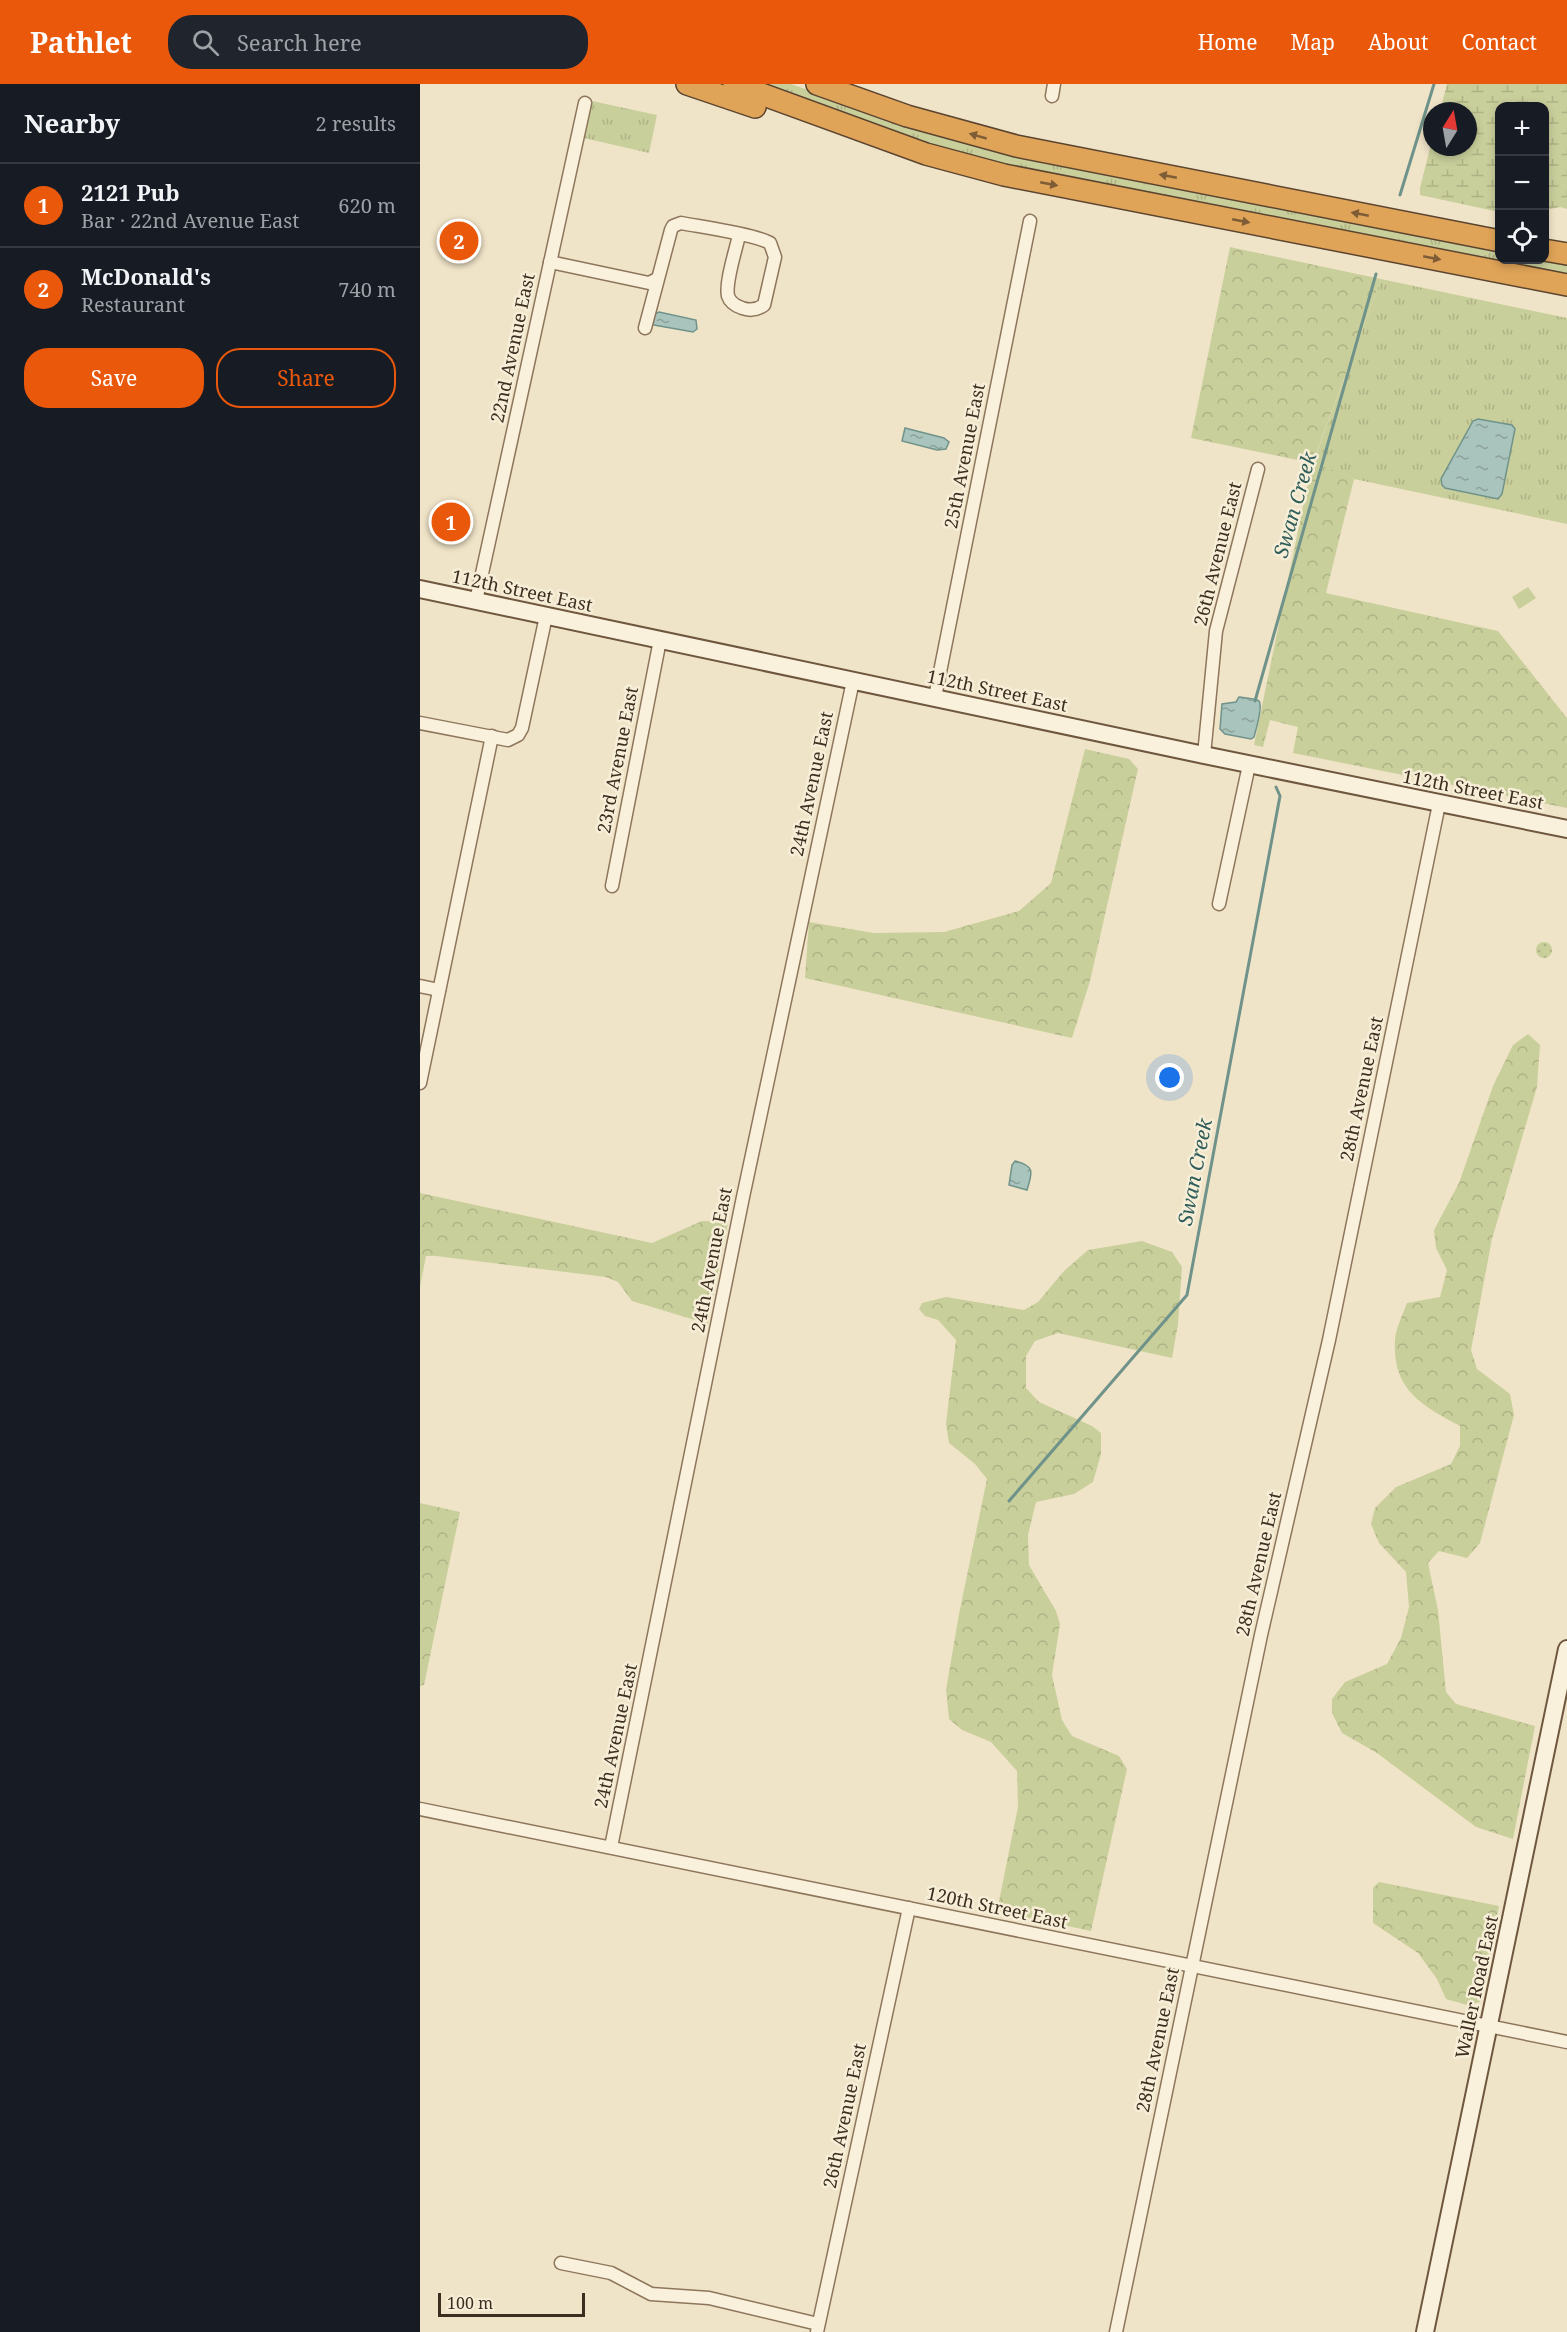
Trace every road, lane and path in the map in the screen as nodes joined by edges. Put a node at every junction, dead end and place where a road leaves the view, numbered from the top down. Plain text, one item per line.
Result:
1 (687, 84) edge
2 (734, 84) edge
3 (817, 84) edge
4 (826, 84) edge
5 (585, 103) dead end
6 (867, 103) junction
7 (1004, 175) junction
8 (1030, 221) dead end
9 (739, 235) junction
10 (1495, 240) edge
11 (1549, 251) edge
12 (1567, 254) edge
13 (550, 262) junction
14 (657, 279) junction
15 (1567, 285) edge
16 (645, 328) dead end
17 (1258, 469) dead end
18 (420, 589) edge
19 (476, 601) junction
20 (546, 616) junction
21 (660, 640) junction
22 (853, 681) junction
23 (935, 697) junction
24 (420, 723) edge
25 (492, 736) junction
26 (1204, 755) junction
27 (1249, 765) junction
28 (1439, 804) junction
29 (1567, 829) edge
30 (612, 886) dead end
31 (1219, 904) dead end
32 (420, 986) edge
33 (439, 990) junction
34 (420, 1083) edge
35 (1567, 1649) edge
36 (420, 1809) edge
37 (611, 1847) junction
38 (909, 1908) junction
39 (1191, 1967) junction
40 (1489, 2026) junction
41 (1567, 2042) edge
42 (561, 2263) dead end
43 (818, 2328) edge
44 (1116, 2332) edge
45 (1425, 2332) edge

1 - 7 highway
2 - 7 highway
3 - 6 highway
4 - 6 highway
5 - 13 street, 22nd Avenue East
10 -> 6 highway
7 -> 15 highway
8 - 23 street, 25th Avenue East
9 - 9 street
9 - 14 street
11 - 12 highway
13 - 14 street
13 - 19 street, 22nd Avenue East
14 - 16 street
17 - 26 street, 26th Avenue East
18 - 19 main road, 112th Street East
19 - 20 main road, 112th Street East
20 - 21 main road, 112th Street East
20 - 25 street
21 - 22 main road, 112th Street East
21 - 30 street, 23rd Avenue East
22 - 23 main road, 112th Street East
22 - 37 street, 24th Avenue East
23 - 26 main road, 112th Street East
24 - 25 street
25 - 33 street
26 - 27 main road, 112th Street East
27 - 28 main road, 112th Street East
27 - 31 street
28 - 29 main road, 112th Street East
28 - 39 street, 28th Avenue East
32 - 33 street
33 - 34 street
35 - 40 main road, Waller Road East
36 - 37 street, 120th Street East
37 - 38 street, 120th Street East
38 - 39 street, 120th Street East
38 - 43 street, 26th Avenue East
39 - 40 street, 120th Street East
39 - 44 street, 28th Avenue East
40 - 41 street, 120th Street East
40 - 45 main road, Waller Road East
42 - 43 street

